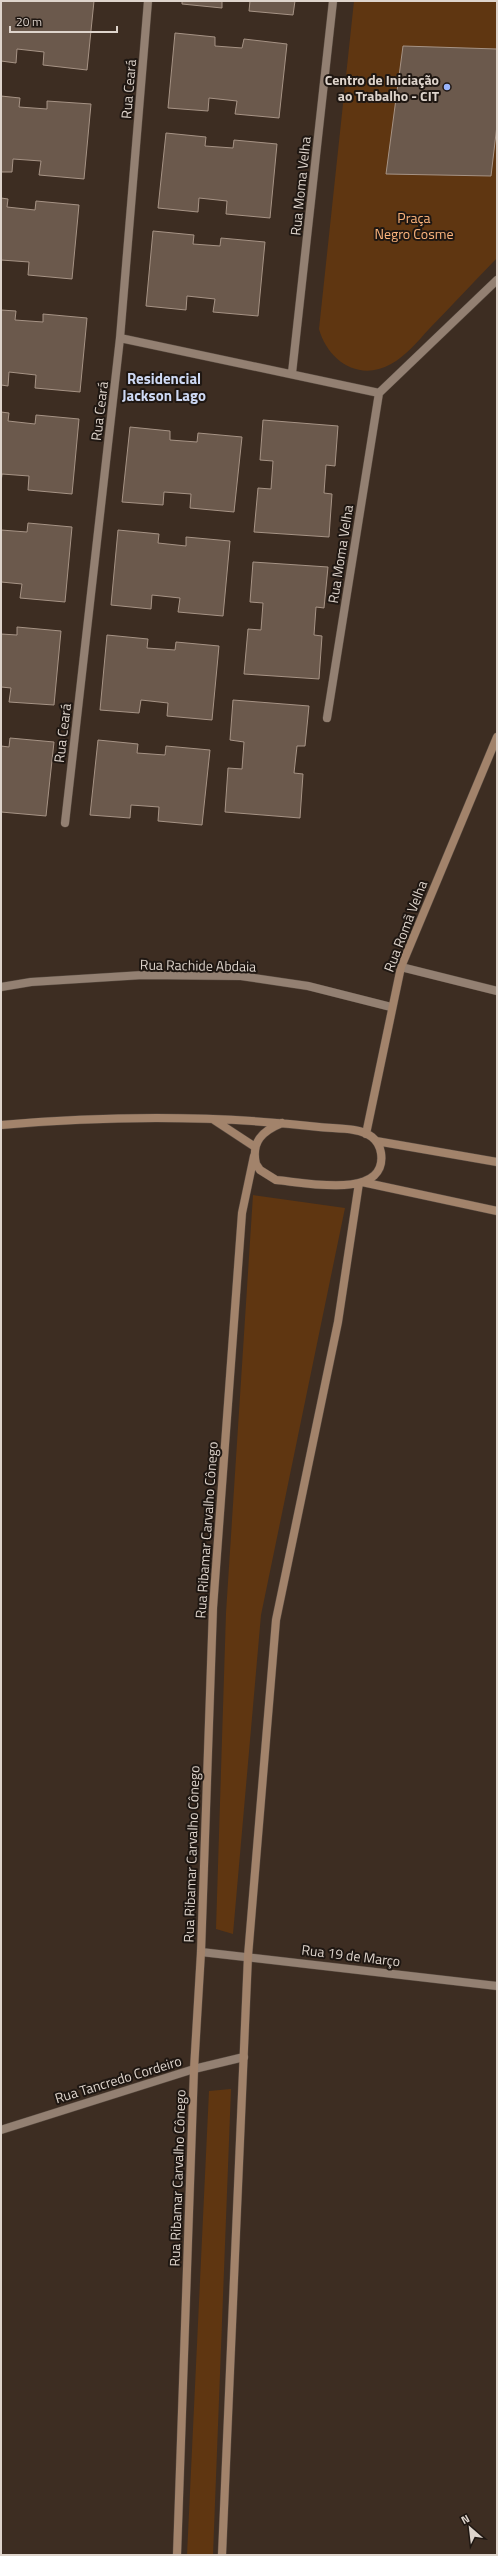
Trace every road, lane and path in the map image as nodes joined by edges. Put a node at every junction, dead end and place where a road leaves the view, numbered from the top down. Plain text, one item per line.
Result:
1 (148, 1) edge
2 (333, 1) edge
3 (497, 280) edge
4 (120, 338) junction
5 (292, 373) junction
6 (379, 393) junction
7 (327, 718) dead end
8 (497, 737) edge
9 (65, 823) dead end
10 (401, 967) junction
11 (1, 987) edge
12 (497, 990) edge
13 (391, 1007) junction
14 (214, 1119) junction
15 (282, 1123) junction
16 (1, 1125) edge
17 (366, 1134) junction
18 (376, 1141) junction
19 (255, 1147) junction
20 (254, 1156) junction
21 (497, 1162) edge
22 (361, 1183) junction
23 (497, 1211) edge
24 (201, 1952) junction
25 (248, 1956) junction
26 (497, 1986) edge
27 (244, 2057) junction
28 (194, 2069) junction
29 (1, 2130) edge
30 (177, 2555) edge
31 (222, 2555) edge

1 - 4 street, Rua Ceará
2 - 5 street, Rua Moma Velha
3 - 6 street
4 - 5 street
4 - 9 street, Rua Ceará
5 - 6 street
6 - 7 street, Rua Moma Velha
8 - 10 street, Rua Romã Velha
10 - 12 street
10 - 13 street, Rua Romã Velha
11 - 13 street, Rua Rachide Abdaia
13 - 17 street, Rua Romã Velha
14 - 15 street
14 - 16 street
14 - 19 street
15 - 17 street
15 - 19 street
17 - 18 street
18 - 21 street
18 - 22 street
19 - 20 street, Rua Ribamar Carvalho Cônego
20 - 22 street
20 - 24 street, Rua Ribamar Carvalho Cônego
22 - 23 street
22 - 25 street
24 - 25 street, Rua 19 de Março
24 - 28 street, Rua Ribamar Carvalho Cônego
25 - 26 street, Rua 19 de Março
25 - 27 street
27 - 28 street, Rua Tancredo Cordeiro
27 - 31 street
28 - 29 street, Rua Tancredo Cordeiro
28 - 30 street, Rua Ribamar Carvalho Cônego

